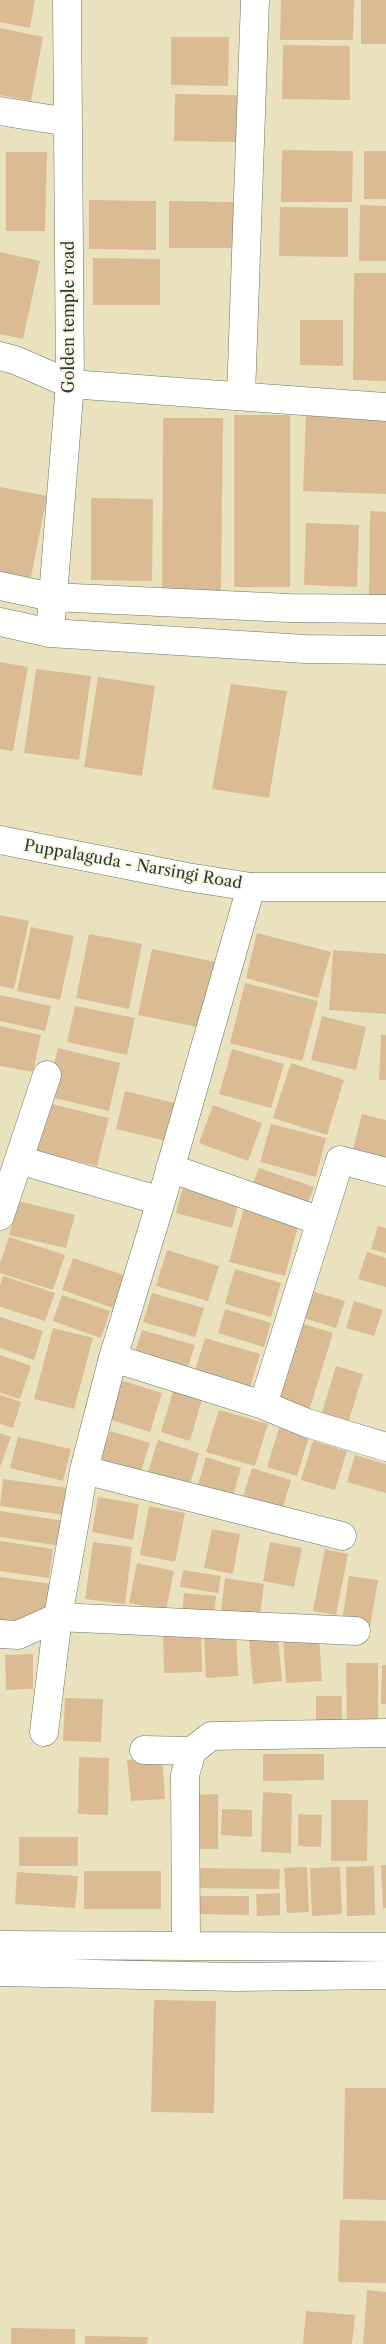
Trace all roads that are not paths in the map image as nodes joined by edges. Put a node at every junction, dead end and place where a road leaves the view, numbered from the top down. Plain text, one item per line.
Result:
1 (67, 0) edge
2 (255, 0) edge
3 (0, 111) edge
4 (68, 122) junction
5 (0, 356) edge
6 (70, 384) junction
7 (241, 396) junction
8 (386, 407) edge
9 (0, 586) edge
10 (52, 597) junction
11 (386, 609) edge
12 (0, 622) edge
13 (50, 633) junction
14 (386, 650) edge
15 (0, 840) edge
16 (251, 887) junction
17 (386, 887) edge
18 (47, 1075) dead end
19 (19, 1160) junction
20 (170, 1168) junction
21 (386, 1172) edge
22 (161, 1201) junction
23 (0, 1213) edge
24 (320, 1221) junction
25 (113, 1358) junction
26 (263, 1405) junction
27 (386, 1447) edge
28 (84, 1470) junction
29 (342, 1536) dead end
30 (58, 1617) junction
31 (356, 1631) dead end
32 (0, 1634) edge
33 (44, 1732) dead end
34 (386, 1733) edge
35 (144, 1750) dead end
36 (192, 1750) junction
37 (186, 1944) junction
38 (0, 1945) edge
39 (386, 1947) edge
40 (0, 1972) edge
41 (386, 1975) edge

1 - 4 street, Golden temple road
2 - 7 street
3 - 4 street
4 - 6 street, Golden temple road
5 - 6 street
6 - 7 street
6 - 10 street, Golden temple road
7 - 8 street
9 - 10 street
10 - 11 street
10 - 13 street, Golden temple road
12 - 13 street
13 - 14 street
15 - 16 street, Puppalaguda - Narsingi Road
16 - 17 street, Puppalaguda - Narsingi Road
16 - 20 street
18 - 19 street
19 - 22 street
19 - 23 street
20 - 22 street
20 - 24 street
21 - 24 street
22 - 25 street
24 - 26 street
25 - 26 street
25 - 28 street
26 - 27 street
28 - 29 street
28 - 30 street
30 - 31 street
30 - 32 street
30 - 33 street
34 - 36 street
35 - 36 street
36 - 37 street
37 - 38 street
37 - 39 street
40 - 41 street

